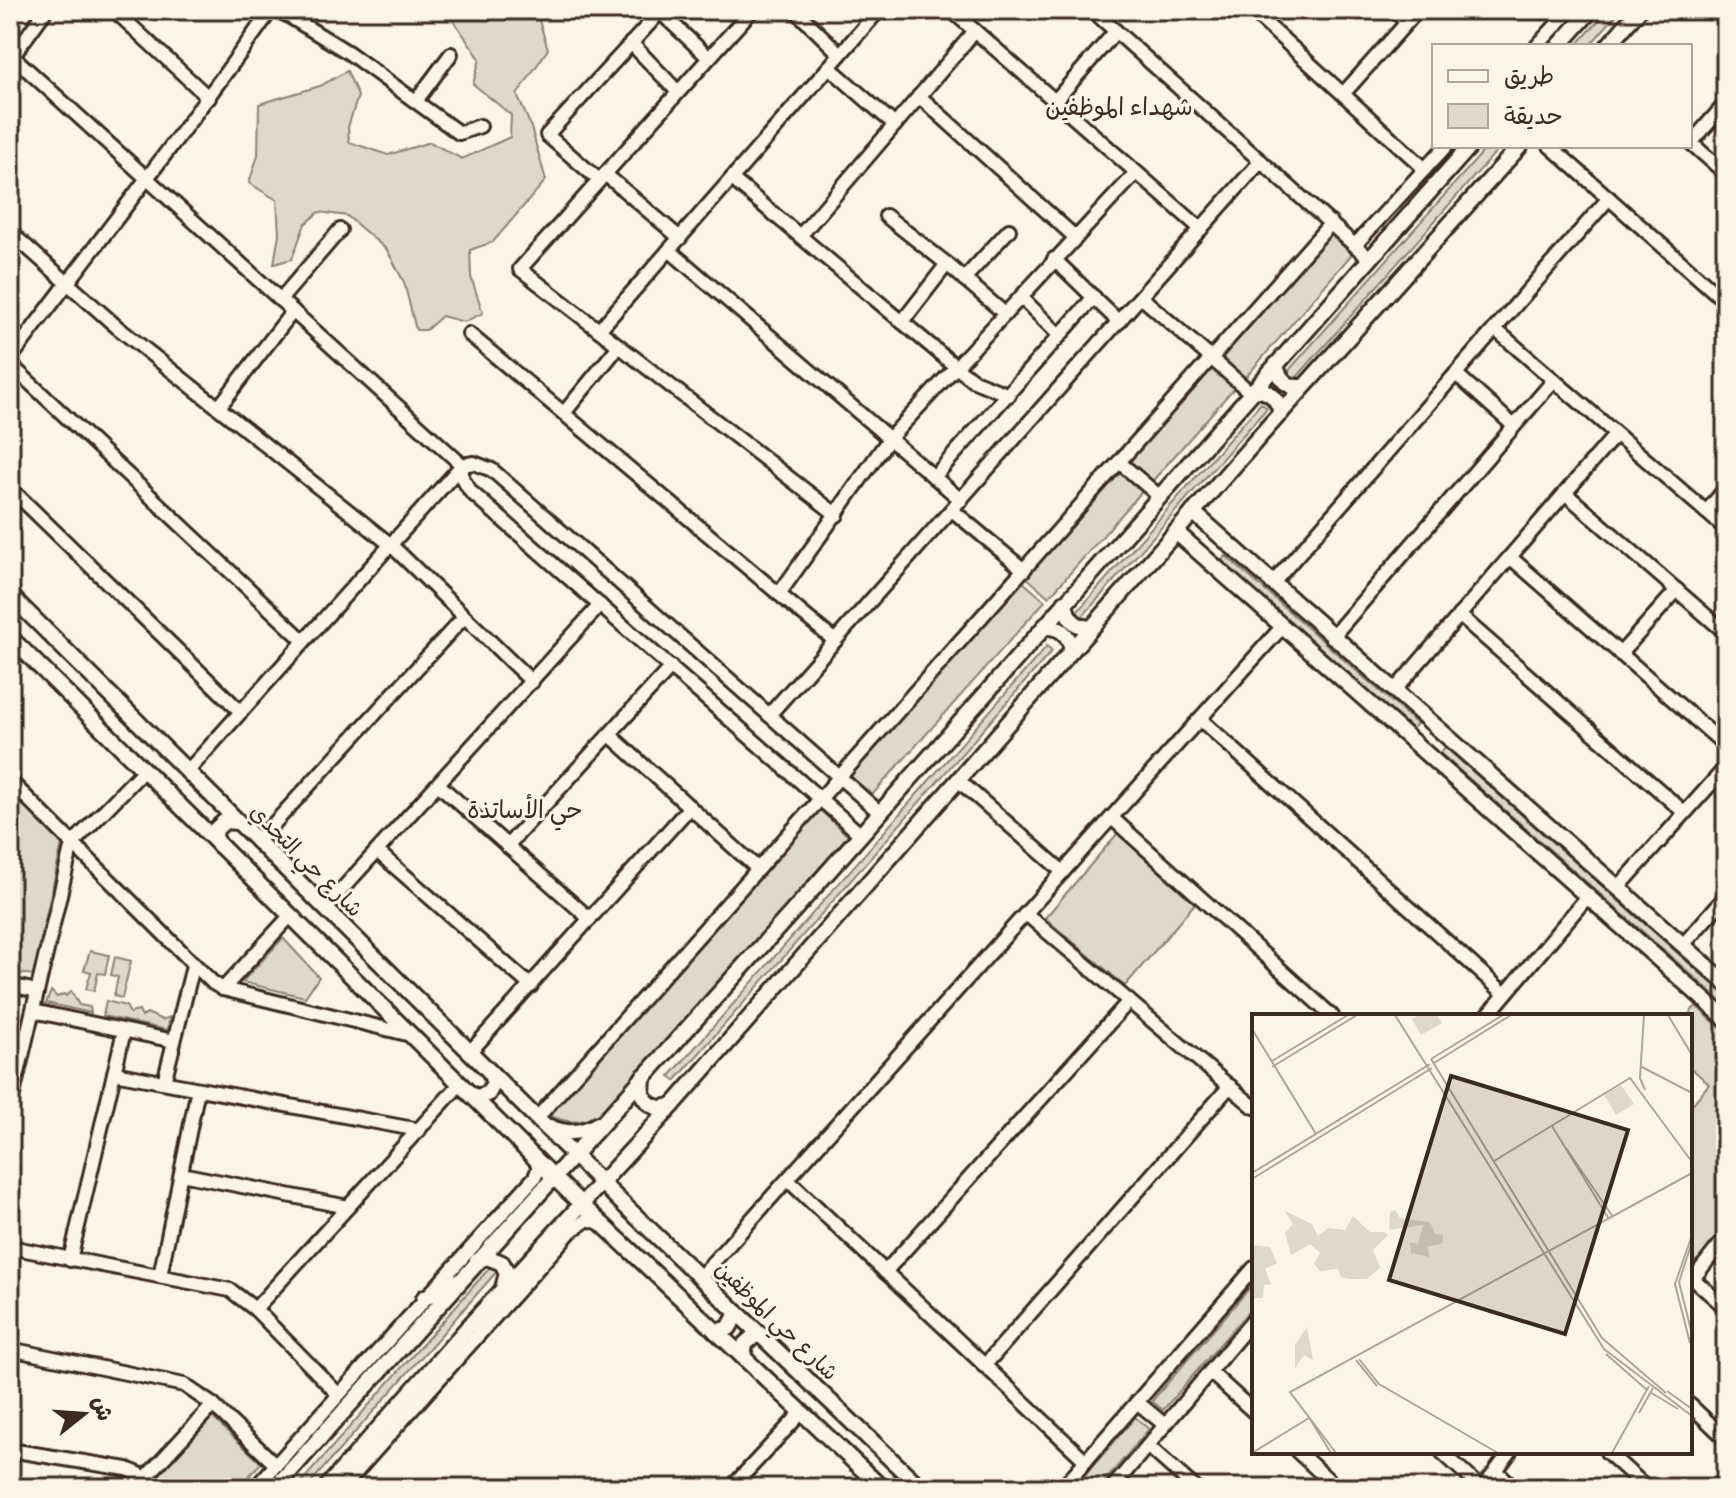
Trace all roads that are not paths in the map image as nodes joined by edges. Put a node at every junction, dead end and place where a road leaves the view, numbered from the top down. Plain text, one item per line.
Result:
1 (46, 10) edge
2 (114, 10) edge
3 (271, 10) edge
4 (279, 10) edge
5 (752, 10) edge
6 (795, 10) edge
7 (879, 10) edge
8 (951, 10) edge
9 (1092, 10) edge
10 (1116, 10) edge
11 (1251, 10) edge
12 (1393, 10) edge
13 (1418, 10) edge
14 (1570, 10) edge
15 (1591, 10) edge
16 (1639, 10) edge
17 (659, 11) edge
18 (1106, 22) junction
19 (1407, 22) junction
20 (975, 31) junction
21 (1116, 31) junction
22 (631, 43) junction
23 (1539, 44) edge
24 (1561, 44) edge
25 (1610, 44) edge
26 (451, 54) dead end
27 (840, 54) junction
28 (11, 57) edge
29 (709, 58) junction
30 (829, 67) junction
31 (678, 92) junction
32 (1343, 94) junction
33 (919, 96) junction
34 (209, 98) junction
35 (416, 101) junction
36 (1055, 101) junction
37 (1726, 103) edge
38 (895, 125) junction
39 (480, 126) dead end
40 (1692, 140) edge
41 (1692, 144) edge
42 (1444, 148) edge
43 (1468, 148) edge
44 (1518, 148) edge
45 (1552, 148) edge
46 (1261, 161) junction
47 (1425, 169) junction
48 (1136, 173) junction
49 (1726, 174) edge
50 (146, 177) junction
51 (602, 177) junction
52 (732, 179) junction
53 (1609, 198) junction
54 (886, 216) dead end
55 (1331, 223) junction
56 (1201, 229) junction
57 (340, 230) dead end
58 (1009, 230) dead end
59 (10, 232) edge
60 (800, 236) junction
61 (680, 238) junction
62 (1076, 238) junction
63 (1355, 245) junction
64 (669, 250) junction
65 (1054, 259) junction
66 (1370, 259) junction
67 (947, 264) junction
68 (964, 279) junction
69 (67, 283) junction
70 (1726, 283) edge
71 (1021, 297) junction
72 (1094, 297) junction
73 (1141, 297) junction
74 (1721, 297) edge
75 (280, 300) junction
76 (293, 311) junction
77 (1005, 314) junction
78 (902, 322) junction
79 (1119, 322) junction
80 (1495, 329) junction
81 (599, 330) junction
82 (469, 334) dead end
83 (1060, 336) junction
84 (619, 346) junction
85 (1211, 358) junction
86 (10, 361) edge
87 (1276, 365) junction
88 (956, 367) junction
89 (1456, 374) junction
90 (1554, 380) junction
91 (1303, 387) junction
92 (1252, 392) junction
93 (1009, 395) junction
94 (219, 407) junction
95 (564, 413) junction
96 (1281, 413) junction
97 (1514, 426) junction
98 (1616, 434) junction
99 (889, 439) junction
100 (1119, 462) junction
101 (462, 465) junction
102 (934, 477) junction
103 (10, 488) edge
104 (1726, 488) edge
105 (1565, 493) junction
106 (1159, 496) junction
107 (956, 505) junction
108 (1193, 512) junction
109 (1706, 512) junction
110 (837, 515) junction
111 (1726, 529) edge
112 (1176, 532) junction
113 (391, 545) junction
114 (1234, 550) junction
115 (1510, 557) junction
116 (1216, 567) junction
117 (1024, 570) junction
118 (1272, 584) junction
119 (1677, 590) junction
120 (779, 594) junction
121 (10, 595) edge
122 (1065, 602) junction
123 (600, 605) junction
124 (1459, 615) junction
125 (464, 617) junction
126 (1044, 627) junction
127 (1282, 627) junction
128 (1091, 628) junction
129 (1726, 633) edge
130 (10, 637) edge
131 (1332, 637) junction
132 (304, 641) junction
133 (835, 641) junction
134 (60, 645) junction
135 (1072, 650) junction
136 (1620, 654) junction
137 (37, 664) junction
138 (671, 667) junction
139 (532, 682) junction
140 (100, 687) junction
141 (1394, 691) junction
142 (82, 710) junction
143 (241, 712) junction
144 (769, 715) junction
145 (1200, 719) junction
146 (1425, 719) junction
147 (610, 735) junction
148 (1407, 737) junction
149 (1448, 738) junction
150 (1726, 746) edge
151 (1431, 758) junction
152 (1726, 767) edge
153 (143, 771) junction
154 (187, 772) junction
155 (840, 777) junction
156 (958, 780) junction
157 (10, 782) edge
158 (439, 785) junction
159 (206, 791) junction
160 (820, 799) junction
161 (690, 807) junction
162 (879, 812) junction
163 (1685, 813) junction
164 (187, 814) junction
165 (1112, 818) junction
166 (237, 822) junction
167 (860, 834) junction
168 (257, 842) junction
169 (72, 844) junction
170 (219, 845) junction
171 (507, 846) junction
172 (378, 852) junction
173 (758, 869) junction
174 (1063, 872) junction
175 (1618, 888) junction
176 (1588, 896) junction
177 (1726, 896) edge
178 (325, 908) junction
179 (1026, 914) junction
180 (290, 916) junction
181 (590, 919) junction
182 (1683, 945) junction
183 (193, 966) junction
184 (1726, 983) edge
185 (10, 985) edge
186 (531, 986) junction
187 (223, 989) junction
188 (37, 991) junction
189 (1505, 994) junction
190 (1129, 1001) junction
191 (33, 1011) junction
192 (1330, 1014) edge
193 (1489, 1014) edge
194 (1726, 1019) edge
195 (124, 1031) junction
196 (411, 1035) junction
197 (174, 1041) junction
198 (470, 1052) junction
199 (490, 1072) junction
200 (114, 1073) junction
201 (643, 1076) junction
202 (13, 1080) edge
203 (164, 1082) junction
204 (1230, 1086) junction
205 (464, 1088) junction
206 (198, 1089) junction
207 (673, 1105) junction
208 (1252, 1105) edge
209 (10, 1107) edge
210 (537, 1118) junction
211 (605, 1120) junction
212 (419, 1130) junction
213 (573, 1155) junction
214 (534, 1157) junction
215 (181, 1174) junction
216 (554, 1177) junction
217 (788, 1180) junction
218 (602, 1183) junction
219 (582, 1205) junction
220 (348, 1207) junction
221 (603, 1224) junction
222 (1726, 1237) edge
223 (10, 1247) edge
224 (70, 1260) junction
225 (473, 1266) junction
226 (1252, 1270) edge
227 (885, 1272) junction
228 (160, 1276) junction
229 (700, 1277) junction
230 (1692, 1278) edge
231 (503, 1288) junction
232 (424, 1298) junction
233 (1726, 1308) edge
234 (255, 1309) junction
235 (735, 1311) junction
236 (1252, 1321) edge
237 (475, 1329) junction
238 (716, 1332) junction
239 (761, 1335) junction
240 (10, 1349) edge
241 (743, 1357) junction
242 (984, 1366) junction
243 (1210, 1372) junction
244 (338, 1394) junction
245 (1137, 1402) junction
246 (213, 1405) junction
247 (1692, 1407) edge
248 (1252, 1410) edge
249 (802, 1412) junction
250 (1165, 1425) junction
251 (870, 1439) junction
252 (1726, 1439) edge
253 (1148, 1446) junction
254 (10, 1450) edge
255 (1300, 1454) edge
256 (1444, 1454) edge
257 (1509, 1454) edge
258 (1609, 1454) edge
259 (851, 1459) junction
260 (1086, 1461) junction
261 (896, 1464) junction
262 (276, 1465) junction
263 (1496, 1471) junction
264 (140, 1483) edge
265 (736, 1486) edge
266 (880, 1486) edge
267 (155, 1488) edge
268 (255, 1488) edge
269 (275, 1488) edge
270 (326, 1488) edge
271 (342, 1488) edge
272 (921, 1488) edge
273 (1062, 1488) edge
274 (1112, 1488) edge
275 (1195, 1488) edge
276 (1337, 1488) edge
277 (1482, 1488) edge
278 (1515, 1488) edge
279 (1647, 1488) edge

1 - 28 street
2 - 34 street
3 - 34 street
4 - 35 street
5 - 29 street
6 - 27 street
7 - 27 street
8 - 20 street
9 - 18 street
10 - 18 street
11 - 32 street
12 - 19 street
13 - 19 street
14 - 23 street
15 - 24 main road
16 - 25 main road
17 - 22 street
17 - 29 street
18 - 21 street
19 - 32 street
20 - 33 street
20 - 36 street
21 - 36 street
21 - 46 street
22 - 31 street
22 - 51 street
26 - 35 street
27 - 30 street
28 - 50 street
29 - 31 street
30 - 38 street
30 - 52 street
31 - 51 street
32 - 47 street
33 - 38 street
33 - 62 street
34 - 50 street
35 - 39 street
36 - 48 street
37 - 40 street
38 - 60 street
41 - 49 street
42 - 47 street
43 - 66 main road
44 - 91 main road
45 - 53 street
46 - 55 street
46 - 56 street
47 - 63 street
48 - 56 street
48 - 62 street
50 - 69 street
50 - 75 street
51 - 61 street
51 - 81 street
52 - 60 street
52 - 61 street
53 - 74 street
53 - 80 street
54 - 67 street
55 - 63 street
55 - 85 street
56 - 73 street
57 - 75 street
58 - 68 street
59 - 69 street
60 - 78 street
61 - 64 street
62 - 65 street
63 - 66 street
64 - 81 street
64 - 99 street
65 - 71 street
65 - 72 street
66 - 87 main road
67 - 68 street
67 - 78 street
68 - 77 street
69 - 86 street
69 - 94 street
70 - 74 street
71 - 77 street
71 - 83 street
72 - 79 street
72 - 83 street
73 - 79 street
73 - 85 street
75 - 76 street
76 - 94 street
76 - 101 street
77 - 88 street
78 - 88 street
79 - 107 street
80 - 89 street
80 - 90 street
81 - 84 street
82 - 95 street
83 - 93 street
84 - 95 street
84 - 110 street
85 - 92 street
85 - 100 street
86 - 132 street
87 - 91 main road
87 - 92 main road
88 - 93 street
88 - 99 street
89 - 97 street
89 - 118 street
90 - 97 street
90 - 98 street
91 - 96 main road
92 - 96 main road
92 - 106 main road
93 - 102 street
94 - 113 street
95 - 120 street
96 - 108 main road
97 - 131 street
98 - 105 street
98 - 109 street
99 - 102 street
99 - 110 street
100 - 106 street
100 - 117 street
101 - 113 street
101 - 123 street
101 - 144 street
102 - 107 street
103 - 143 street
104 - 109 street
105 - 115 street
105 - 119 street
106 - 122 main road
107 - 117 street
107 - 133 street
108 - 112 main road
108 - 114 main road
109 - 111 street
110 - 120 street
112 - 116 main road
112 - 128 main road
113 - 125 street
113 - 132 street
114 - 116 main road
114 - 118 main road
115 - 124 street
115 - 136 street
116 - 127 main road
117 - 155 street
118 - 131 main road
119 - 129 street
119 - 136 street
120 - 133 street
121 - 134 main road, شارع حي التحدي
122 - 126 main road
122 - 128 main road
123 - 138 street
123 - 139 street
124 - 141 street
124 - 163 street
125 - 139 street
125 - 168 street
126 - 135 main road
126 - 162 main road
127 - 145 street
127 - 148 main road
128 - 135 main road
130 - 137 main road
131 - 141 main road
132 - 143 street
133 - 144 street
134 - 137 main road
134 - 140 main road, شارع حي التحدي
135 - 156 main road
136 - 150 street
137 - 142 main road
138 - 147 street
138 - 160 street
139 - 158 street
140 - 142 main road
140 - 154 main road, شارع حي التحدي
141 - 146 main road
142 - 153 main road
143 - 154 street
144 - 155 street
145 - 165 street
145 - 189 street
146 - 148 main road
146 - 149 main road
147 - 161 street
147 - 171 street
148 - 151 main road
149 - 151 main road
149 - 175 main road
151 - 176 main road
152 - 163 street
153 - 164 main road
153 - 169 street
154 - 159 main road, شارع حي التحدي
155 - 160 street
155 - 162 street
156 - 174 street
156 - 207 main road
157 - 169 street
158 - 171 street
158 - 172 street
159 - 164 main road
159 - 166 main road, شارع حي التحدي
160 - 167 street
160 - 173 street
161 - 173 street
161 - 181 street
162 - 167 main road
163 - 175 street
164 - 170 main road
165 - 174 street
165 - 192 street
166 - 168 main road, شارع حي التحدي
166 - 170 main road
167 - 201 main road
168 - 178 main road, شارع حي التحدي
169 - 183 street
169 - 188 street
170 - 180 main road
171 - 181 street
172 - 178 street
172 - 186 street
173 - 210 street
174 - 179 street
175 - 182 main road
176 - 189 street
176 - 194 main road
177 - 182 street
178 - 198 main road, شارع حي التحدي
179 - 190 street
179 - 217 street
180 - 187 street
180 - 196 main road
181 - 186 street
182 - 184 main road
183 - 187 street
183 - 197 street
185 - 188 street
186 - 198 street
187 - 196 street
188 - 191 street
189 - 193 street
190 - 204 street
190 - 227 street
191 - 195 street
191 - 202 street
195 - 197 street
195 - 200 street
196 - 205 main road
197 - 203 street
198 - 199 main road, شارع حي التحدي
199 - 205 main road
199 - 210 main road, شارع حي التحدي
200 - 203 street
200 - 224 street
201 - 207 main road
201 - 211 main road
202 - 209 street
203 - 206 street
204 - 208 street
204 - 242 street
205 - 212 street
205 - 214 main road
206 - 212 street
206 - 215 street
207 - 218 main road
210 - 211 main road
210 - 213 main road, شارع حي التحدي
211 - 213 main road
212 - 220 street
213 - 216 main road
213 - 218 main road, شارع حي الموظفين
214 - 216 main road
214 - 232 street
215 - 220 street
215 - 228 street
216 - 219 main road
216 - 225 main road
217 - 227 street
217 - 229 street
218 - 219 main road
218 - 229 main road, شارع حي الموظفين
219 - 221 main road
219 - 231 main road
220 - 234 street
221 - 237 street
221 - 238 main road
222 - 230 street
223 - 224 street
224 - 228 street
225 - 231 main road
225 - 232 main road
225 - 269 main road
226 - 245 street
227 - 242 street
228 - 234 street
229 - 235 main road, شارع حي الموظفين
230 - 233 street
231 - 237 main road
232 - 244 street
234 - 244 street
235 - 238 main road
235 - 239 main road, شارع حي الموظفين
236 - 243 street
237 - 270 main road
237 - 271 street
238 - 241 main road
239 - 241 main road
239 - 251 main road, شارع حي الموظفين
240 - 246 street
241 - 249 main road
242 - 260 street
243 - 248 street
243 - 250 street
244 - 262 street
245 - 250 street
245 - 260 street
246 - 262 street
246 - 264 street
247 - 252 street
249 - 259 main road
249 - 265 street
250 - 253 street
251 - 259 main road
251 - 261 main road, شارع حي الموظفين
253 - 274 street
253 - 275 street
254 - 264 street
255 - 276 street
256 - 277 street
257 - 263 street
258 - 279 street
259 - 266 main road
260 - 273 street
261 - 266 main road
261 - 272 main road, شارع حي الموظفين
262 - 268 street
263 - 277 street
263 - 278 street
264 - 267 street

